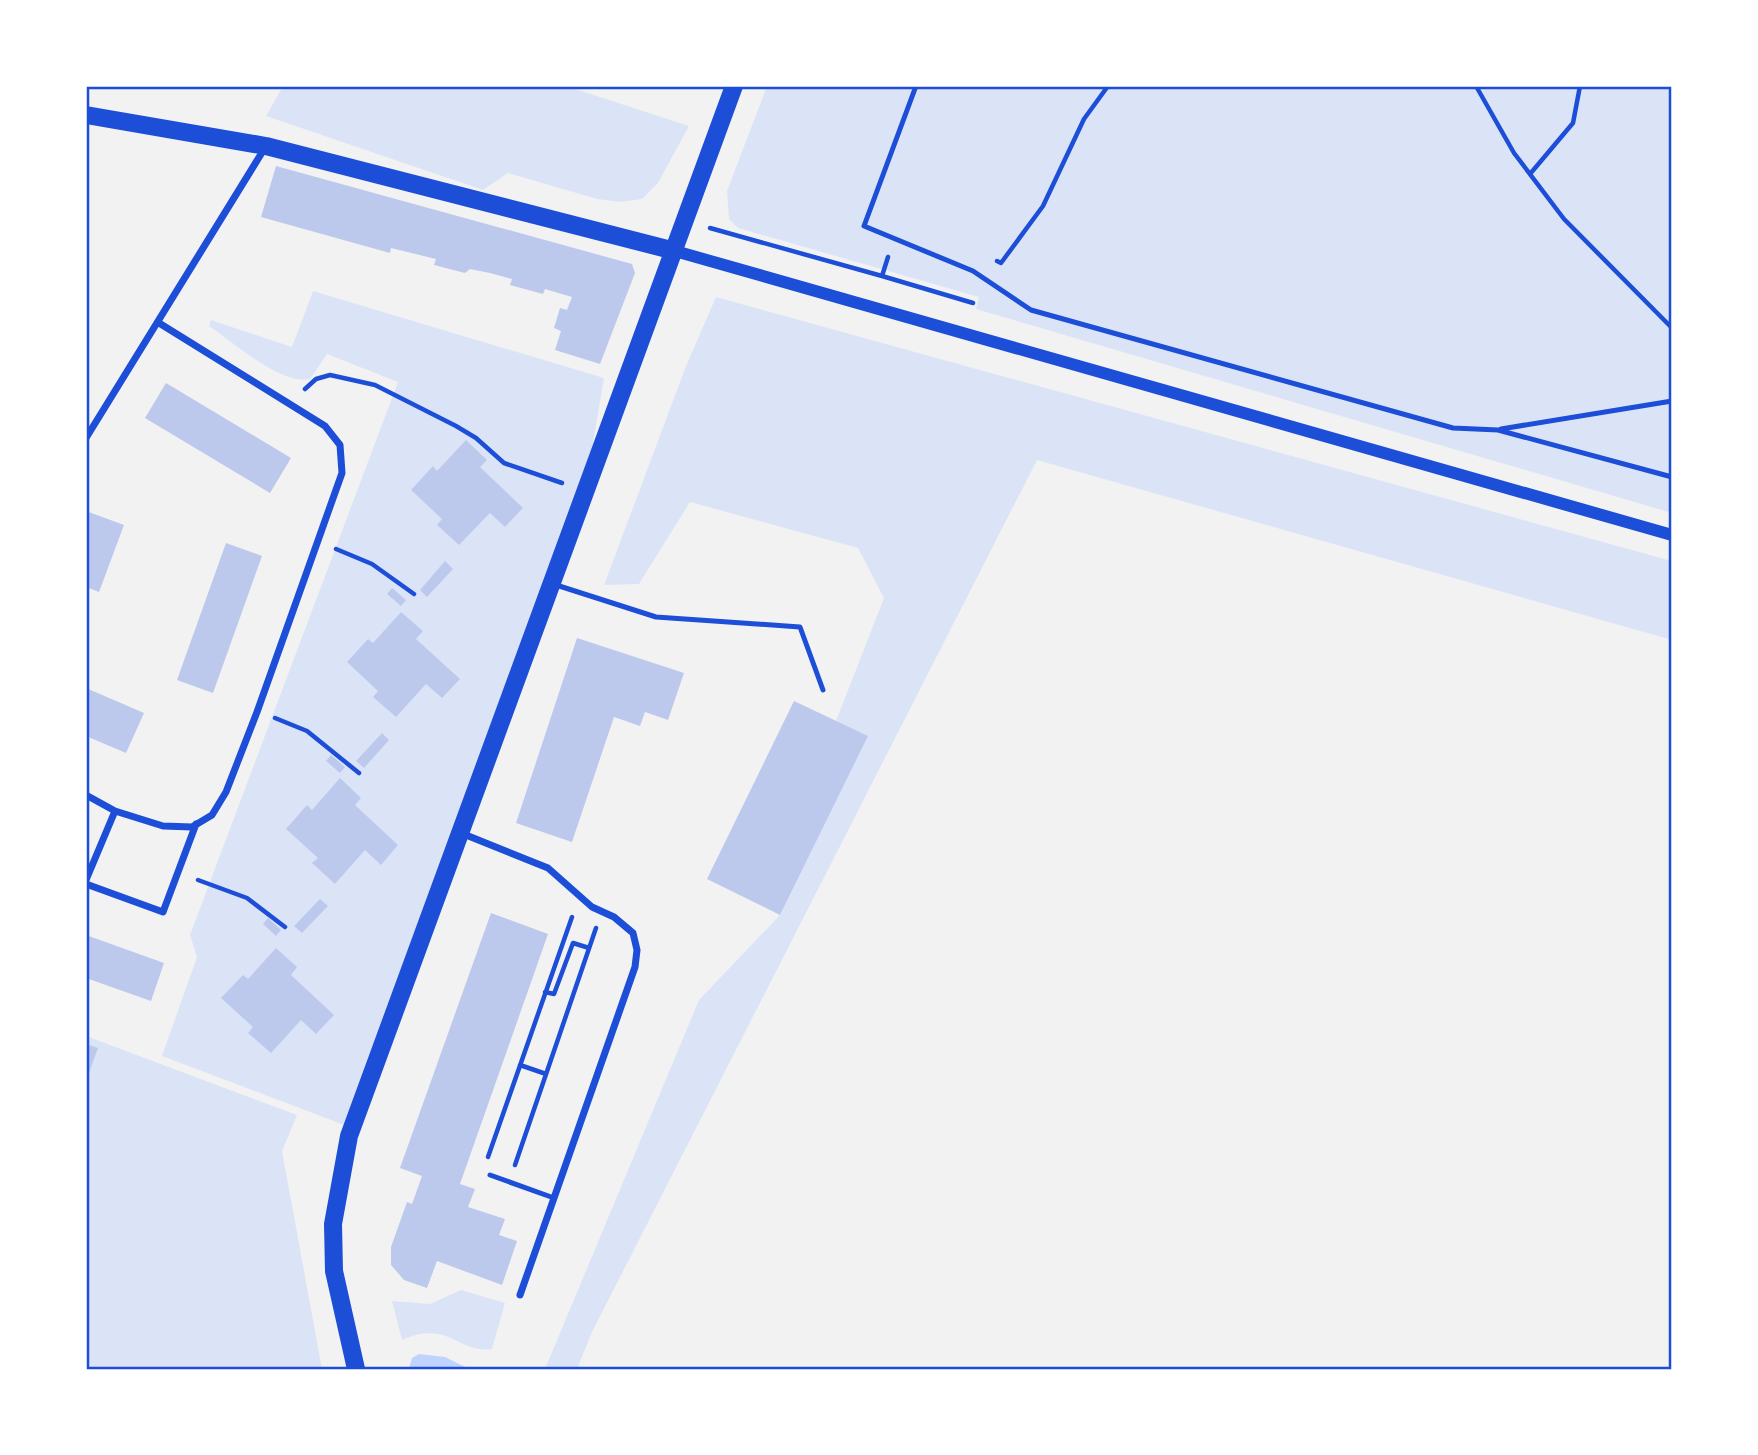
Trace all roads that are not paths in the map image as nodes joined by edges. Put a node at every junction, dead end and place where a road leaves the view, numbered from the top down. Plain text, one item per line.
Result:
1 (734, 86) edge
2 (915, 86) edge
3 (86, 115) edge
4 (266, 146) junction
5 (675, 251) junction
6 (159, 323) junction
7 (1672, 401) edge
8 (1498, 430) junction
9 (86, 438) edge
10 (1672, 477) edge
11 (1672, 535) edge
12 (551, 583) junction
13 (823, 690) dead end
14 (86, 795) edge
15 (115, 811) junction
16 (197, 824) junction
17 (460, 833) junction
18 (86, 882) edge
19 (490, 1175) dead end
20 (554, 1198) junction
21 (520, 1295) dead end
22 (356, 1369) edge

1 - 5 main road
2 - 8 lane
3 - 4 main road
4 - 5 main road
4 - 6 street
5 - 11 street
5 - 12 main road
6 - 9 street
6 - 16 street
7 - 8 lane
8 - 10 lane
12 - 13 lane
12 - 17 main road
14 - 15 street
15 - 16 street
15 - 18 street
16 - 18 street
17 - 20 street
17 - 22 main road
19 - 20 lane
20 - 21 street

